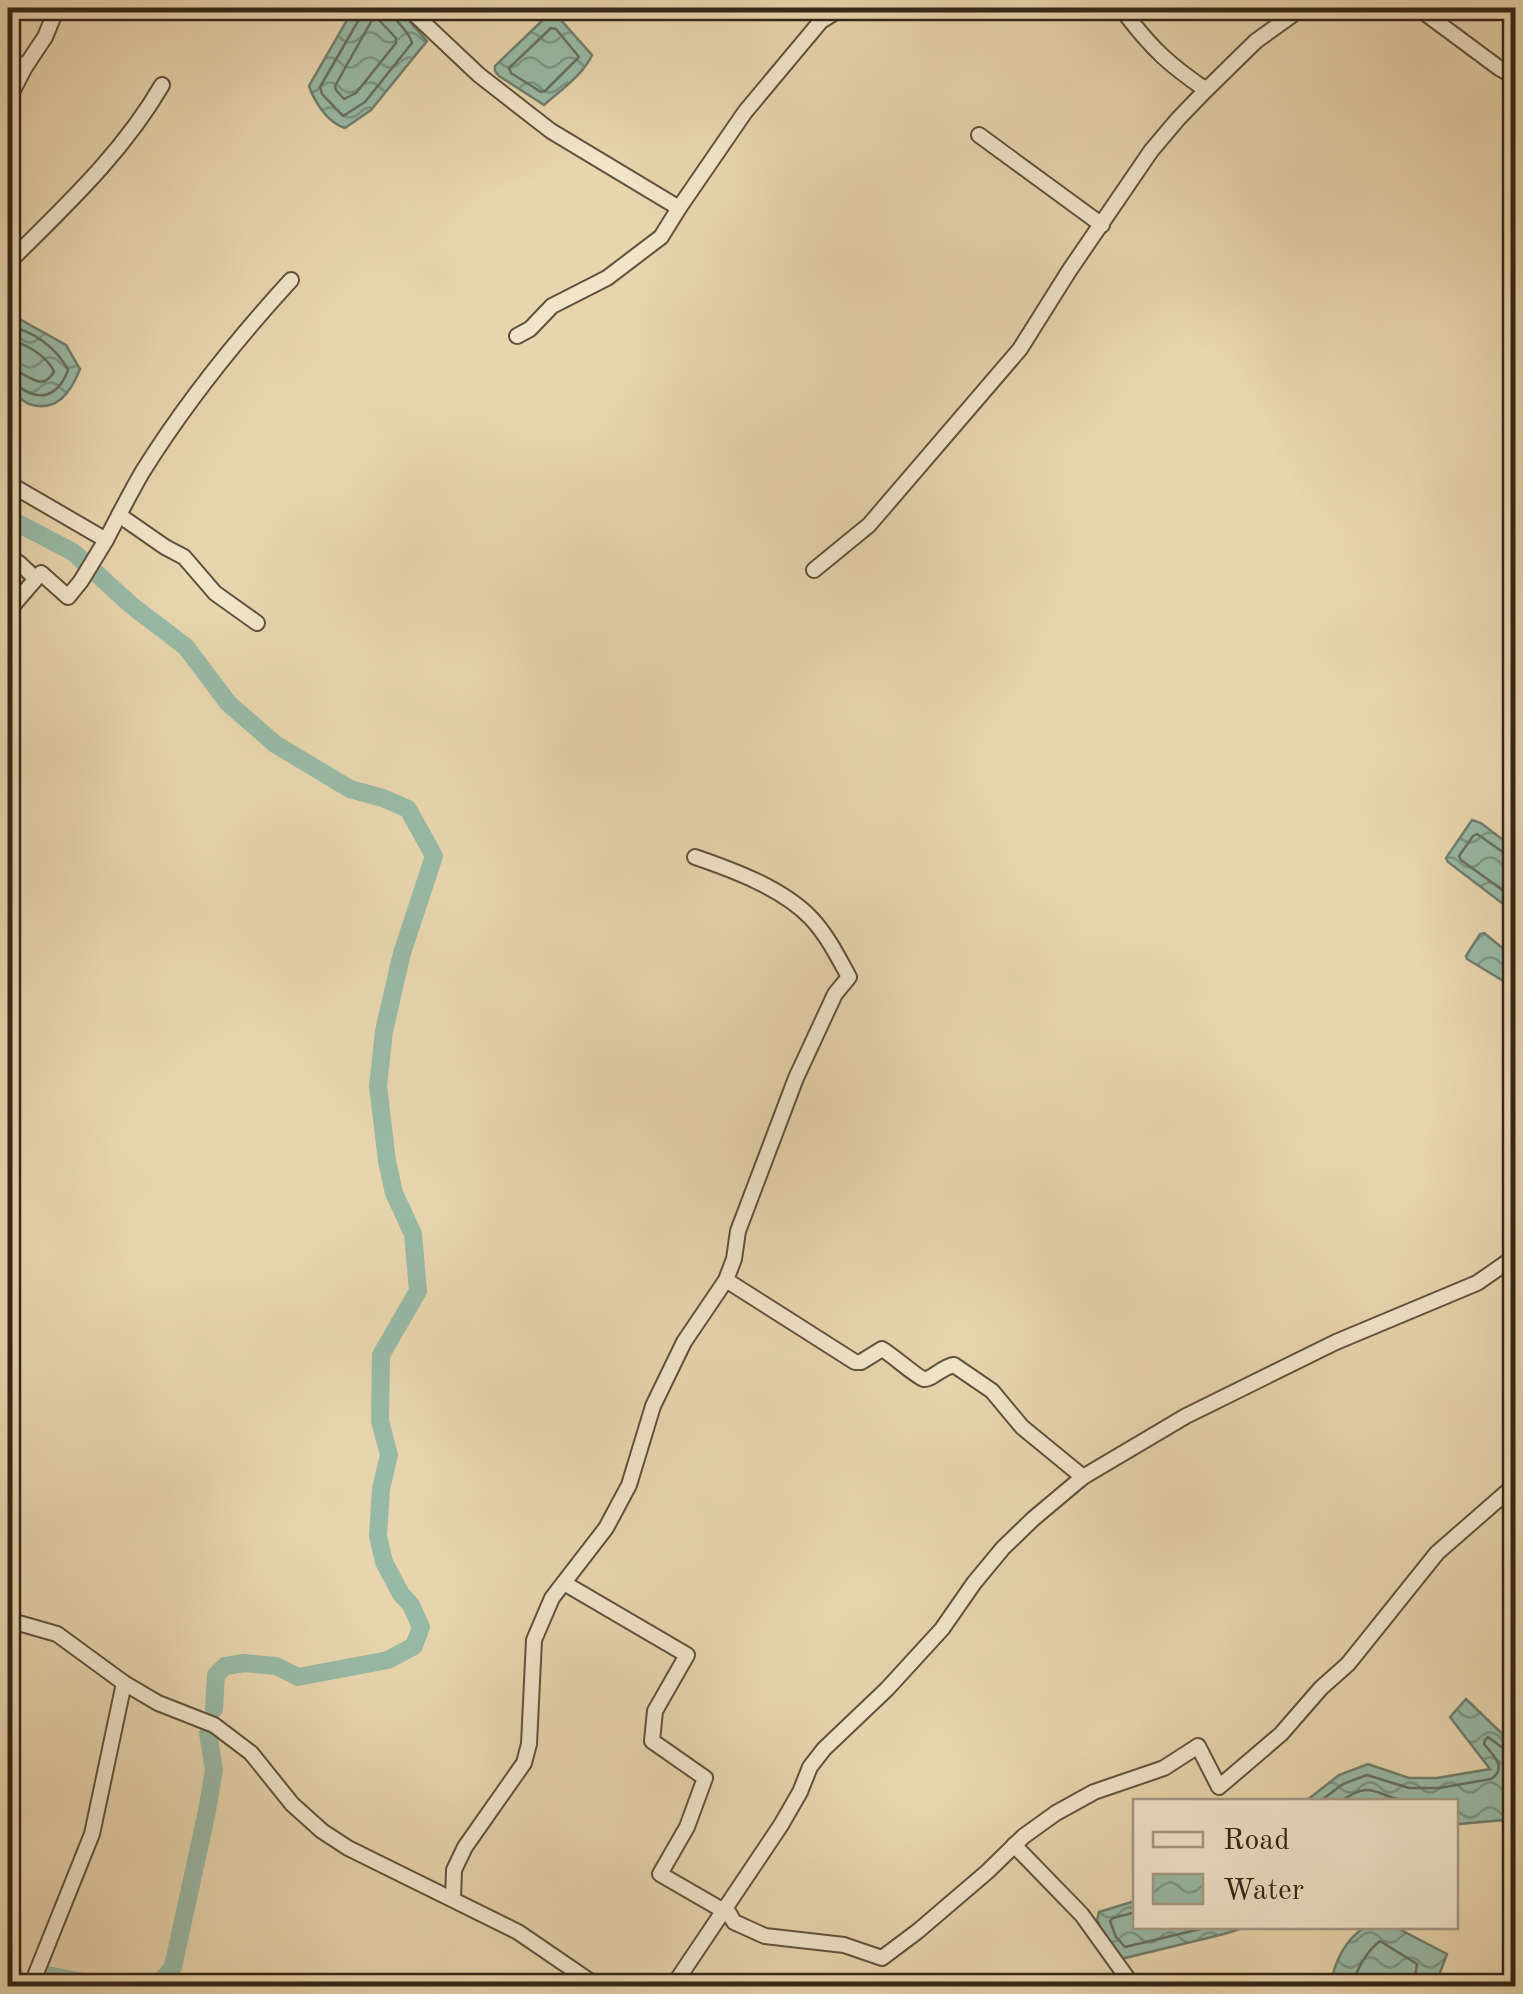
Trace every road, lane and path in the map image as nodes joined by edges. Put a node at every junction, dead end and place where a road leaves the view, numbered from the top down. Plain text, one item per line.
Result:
1 (57, 8) edge
2 (408, 8) edge
3 (842, 8) edge
4 (1128, 8) edge
5 (1302, 8) edge
6 (1418, 8) edge
7 (8, 58) edge
8 (25, 67) junction
9 (1516, 75) edge
10 (162, 84) dead end
11 (1206, 90) junction
12 (8, 100) edge
13 (980, 135) dead end
14 (679, 208) junction
15 (1102, 225) junction
16 (8, 263) edge
17 (291, 280) dead end
18 (517, 336) dead end
19 (8, 483) edge
20 (120, 514) junction
21 (106, 540) junction
22 (8, 558) edge
23 (814, 570) dead end
24 (35, 578) junction
25 (8, 611) edge
26 (256, 623) dead end
27 (695, 857) dead end
28 (1516, 1256) edge
29 (726, 1280) junction
30 (1084, 1477) junction
31 (1516, 1484) edge
32 (564, 1583) junction
33 (8, 1620) edge
34 (124, 1683) junction
35 (1014, 1845) junction
36 (453, 1899) junction
37 (725, 1909) junction
38 (32, 1986) edge
39 (597, 1986) edge
40 (673, 1986) edge
41 (1133, 1986) edge

1 - 8 street
2 - 14 street
3 - 14 street
4 - 11 street
5 - 11 street
6 - 9 street
7 - 8 street
8 - 12 street
10 - 16 street
11 - 15 street
13 - 15 street
14 - 18 street
15 - 23 street
17 - 20 street
19 - 21 street
20 - 21 street
20 - 26 street
21 - 24 street
22 - 24 street
24 - 25 street
27 - 29 street
28 - 30 street
29 - 30 street
29 - 32 street
30 - 37 street
31 - 35 street
32 - 36 street
32 - 37 street
33 - 34 street
34 - 36 street
34 - 38 street
35 - 37 street
35 - 41 street
36 - 39 street
37 - 40 street

